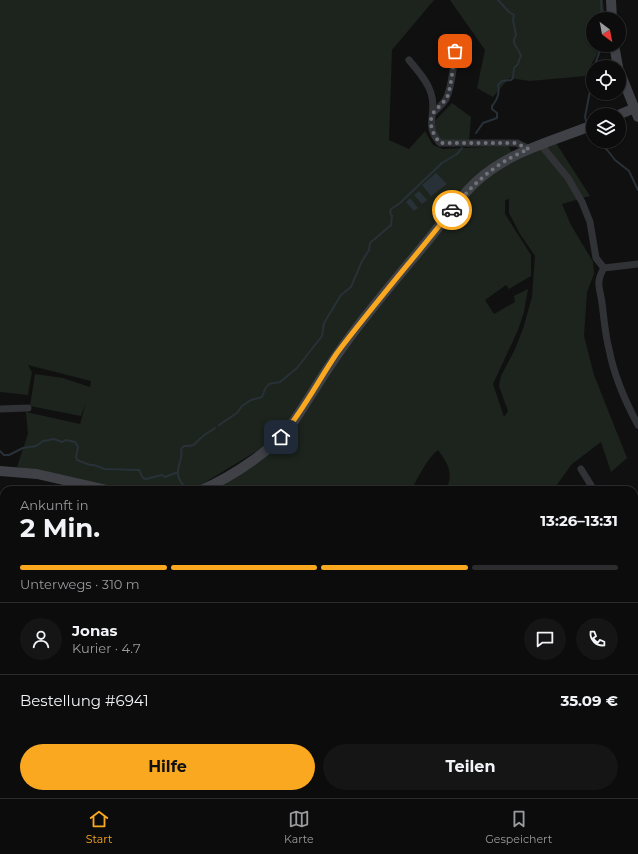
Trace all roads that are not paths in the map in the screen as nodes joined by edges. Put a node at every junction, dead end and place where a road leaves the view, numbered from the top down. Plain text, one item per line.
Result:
1 (611, 0) edge
2 (612, 12) edge
3 (455, 44) dead end
4 (408, 60) dead end
5 (626, 88) edge
6 (433, 113) junction
7 (636, 113) edge
8 (626, 114) edge
9 (586, 128) edge
10 (541, 145) junction
11 (529, 149) junction
12 (638, 264) edge
13 (604, 268) junction
14 (28, 408) dead end
15 (0, 409) edge
16 (638, 425) edge
17 (581, 469) dead end
18 (0, 470) edge
19 (89, 486) edge
20 (209, 486) edge
21 (592, 486) edge

1 - 2 main road
3 - 6 street
4 - 6 street
5 - 7 main road
6 - 11 street
7 - 8 main road
9 - 10 main road
10 - 11 main road
10 - 13 street
11 - 20 main road
12 - 13 street
13 - 16 street
14 - 15 street
17 - 21 street
18 - 19 main road

